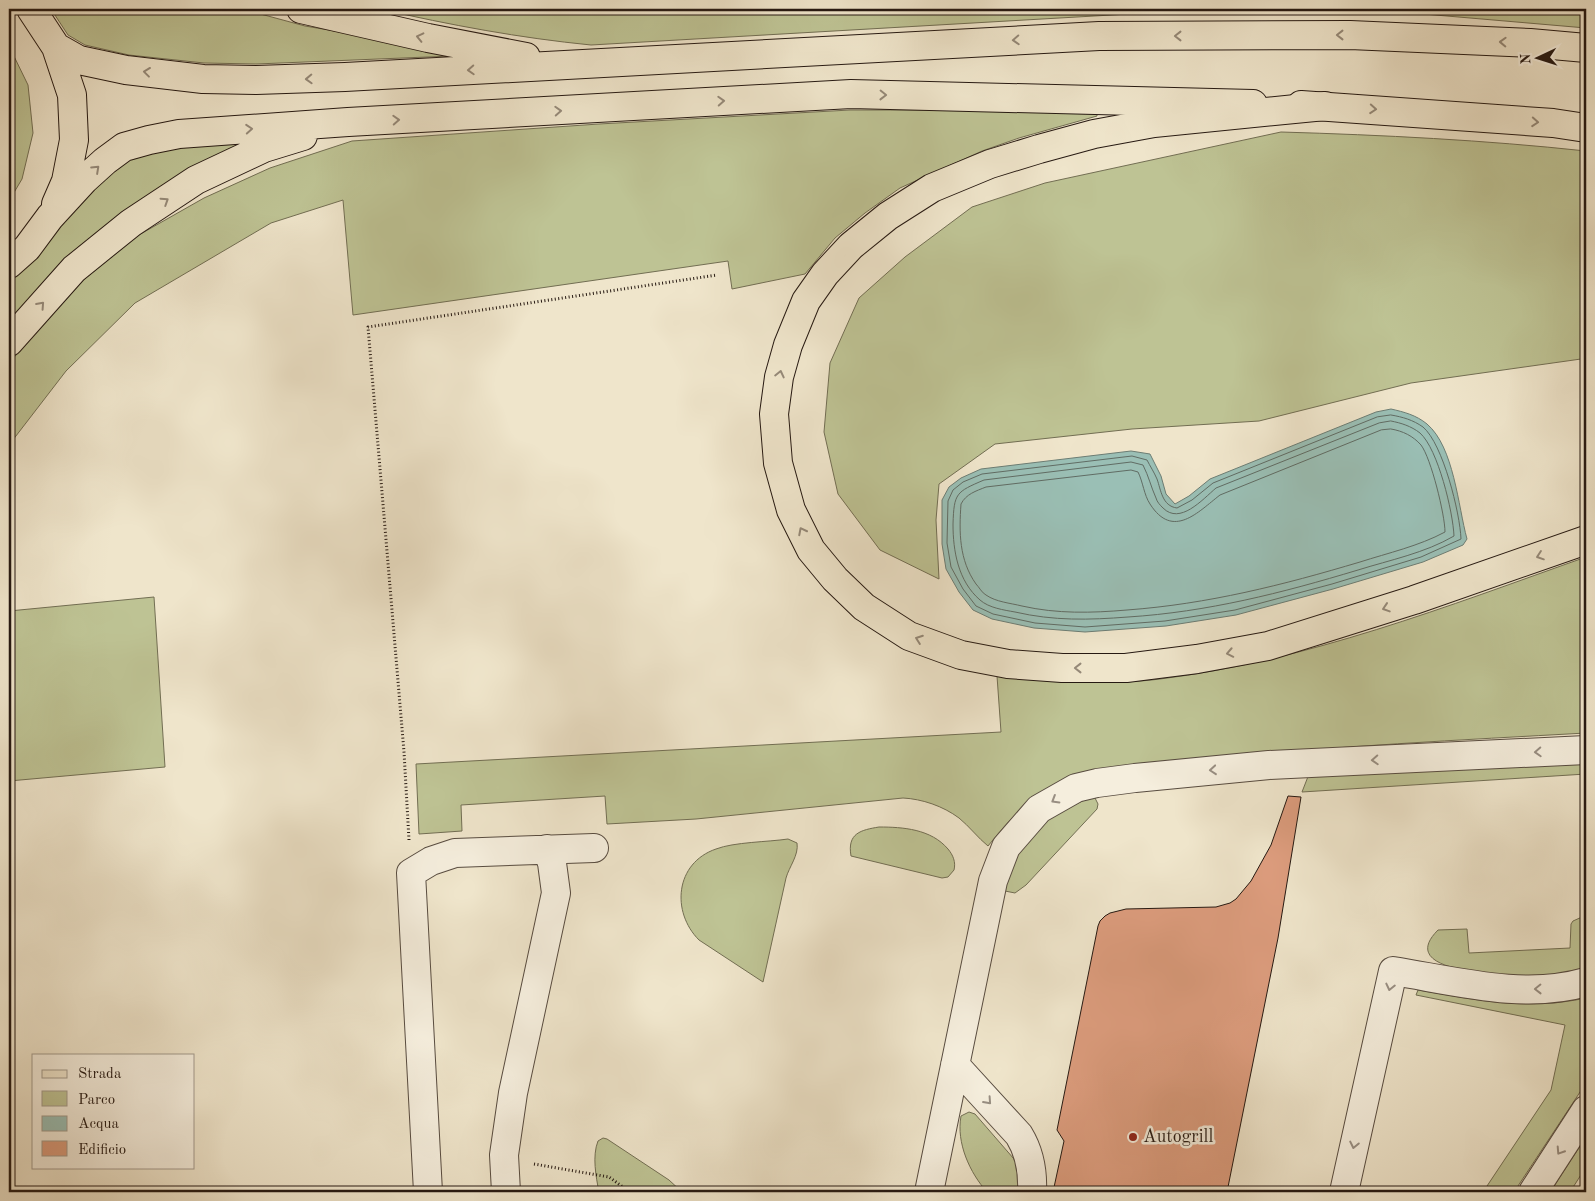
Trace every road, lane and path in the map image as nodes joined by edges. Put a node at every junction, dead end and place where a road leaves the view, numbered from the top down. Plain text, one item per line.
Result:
1 (31, 9) edge
2 (301, 9) edge
3 (56, 47) junction
4 (1586, 48) edge
5 (590, 63) junction
6 (1325, 106) junction
7 (348, 122) junction
8 (1586, 128) edge
9 (50, 217) junction
10 (9, 264) edge
11 (717, 275) dead end
12 (9, 342) edge
13 (1586, 540) edge
14 (1586, 750) edge
15 (594, 848) dead end
16 (547, 849) junction
17 (411, 873) junction
18 (1586, 982) edge
19 (955, 1065) junction
20 (1586, 1110) edge
21 (504, 1159) junction
22 (428, 1192) edge
23 (506, 1192) edge
24 (630, 1192) edge
25 (929, 1192) edge
26 (1032, 1192) edge
27 (1344, 1192) edge
28 (1532, 1192) edge

1 - 3 main road
5 -> 2 main road
5 -> 3 main road
3 - 9 main road
4 -> 5 main road
7 -> 6 main road
6 -> 8 main road
13 -> 6 main road
9 -> 7 main road
12 -> 7 main road
9 - 10 main road
11 - 17 path
14 -> 19 lane
15 - 16 lane
16 - 17 lane
16 - 21 lane
17 - 22 lane
18 -> 27 lane
19 - 25 lane
19 -> 26 lane
20 -> 28 lane
21 - 23 lane
21 - 24 path

